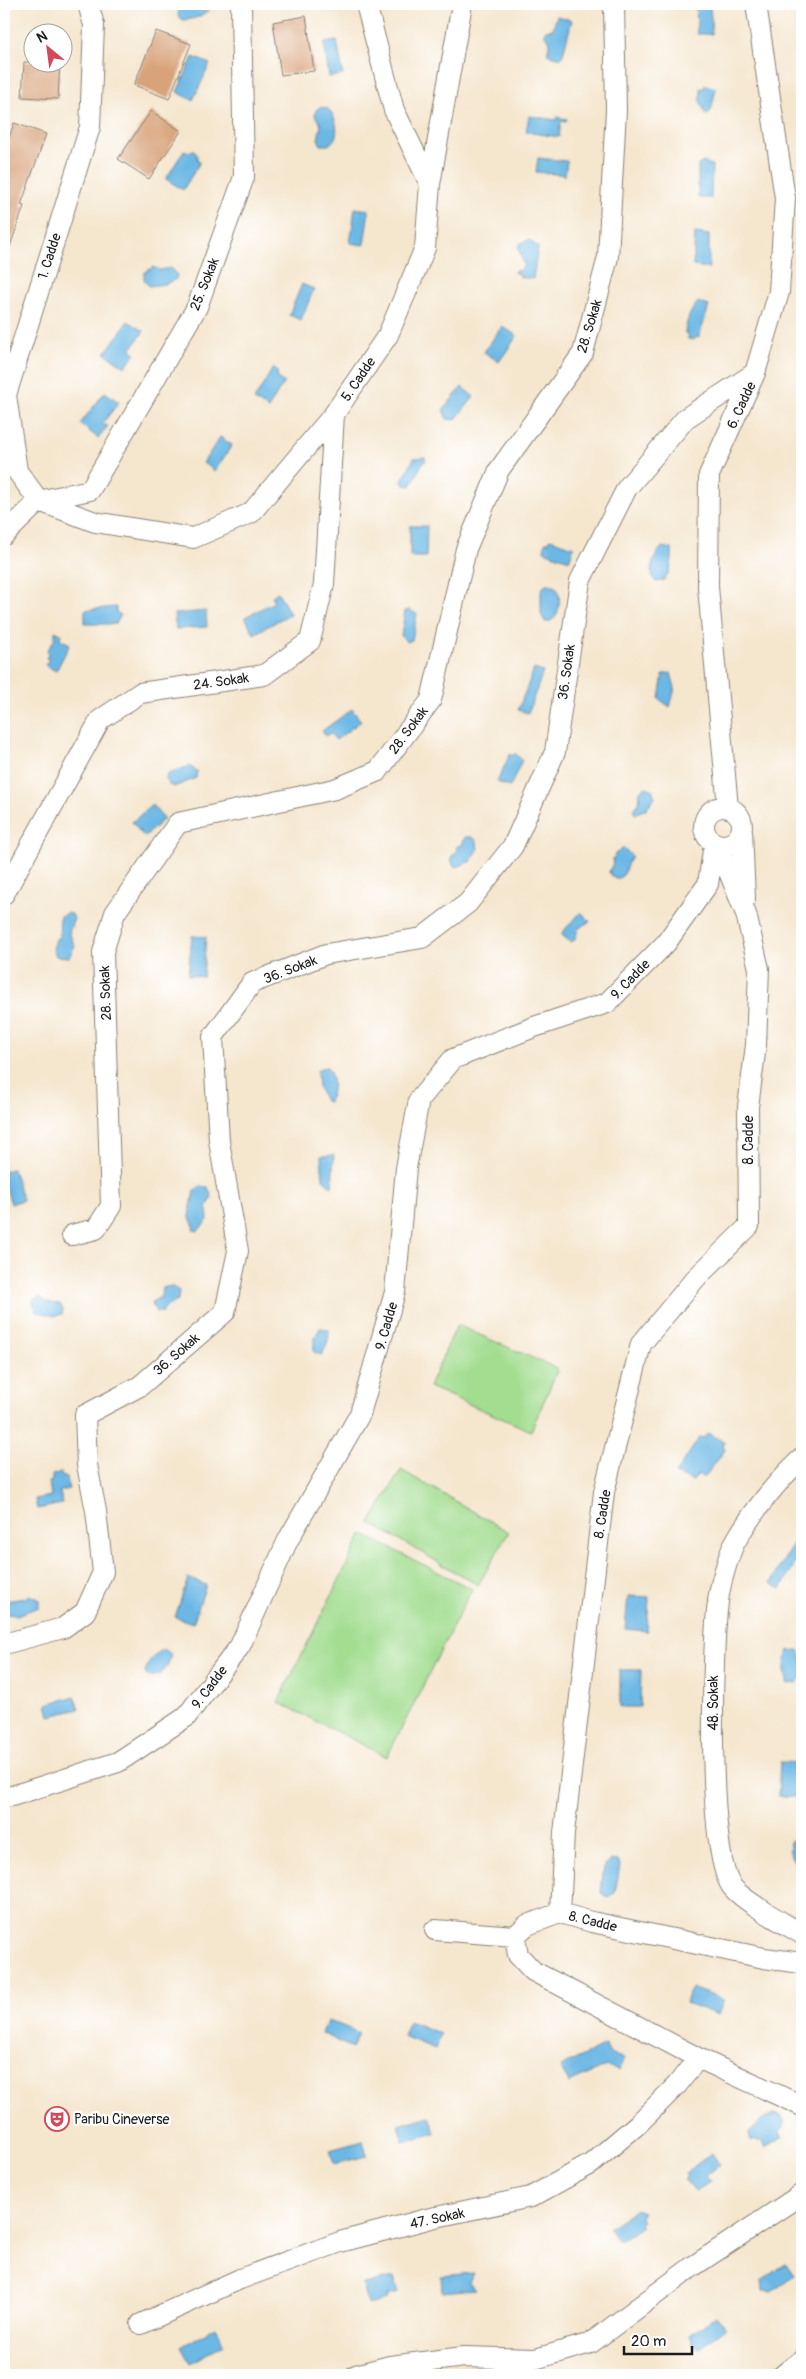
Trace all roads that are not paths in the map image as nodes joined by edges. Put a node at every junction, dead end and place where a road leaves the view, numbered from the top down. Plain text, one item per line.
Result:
1 (88, 4) edge
2 (242, 4) edge
3 (366, 4) edge
4 (462, 4) edge
5 (614, 4) edge
6 (756, 4) edge
7 (430, 184) junction
8 (756, 373) junction
9 (6, 412) edge
10 (334, 414) junction
11 (39, 501) junction
12 (4, 535) edge
13 (728, 808) junction
14 (742, 831) junction
15 (716, 844) junction
16 (4, 894) edge
17 (746, 914) junction
18 (72, 1235) dead end
19 (802, 1458) edge
20 (4, 1644) edge
21 (4, 1797) edge
22 (560, 1913) junction
23 (435, 1930) dead end
24 (802, 1934) edge
25 (515, 1936) junction
26 (802, 1963) edge
27 (698, 2058) junction
28 (802, 2106) edge
29 (802, 2194) edge
30 (140, 2324) dead end
31 (802, 2360) edge
32 (356, 2375) edge
33 (783, 2375) edge

1 - 9 street, 1. Cadde
2 - 11 street, 25. Sokak
3 - 7 street
4 - 7 street, 5. Cadde
5 - 18 street, 28. Sokak
6 - 8 street, 6. Cadde
7 - 10 street, 5. Cadde
8 - 13 street, 6. Cadde
8 - 20 street, 36. Sokak
9 - 11 street, 1. Cadde
10 - 11 street, 5. Cadde
10 - 16 street, 24. Sokak
11 - 12 street
13 - 14 street
13 - 15 street
14 - 15 street
14 - 17 street, 8. Cadde
15 - 17 street, 8. Cadde
15 - 21 street, 9. Cadde
17 - 22 street, 8. Cadde
19 - 24 street, 48. Sokak
22 - 25 street
22 - 26 street, 8. Cadde
23 - 25 street
25 - 27 street
27 - 28 street
27 - 30 street, 47. Sokak
29 - 32 street
31 - 33 street

